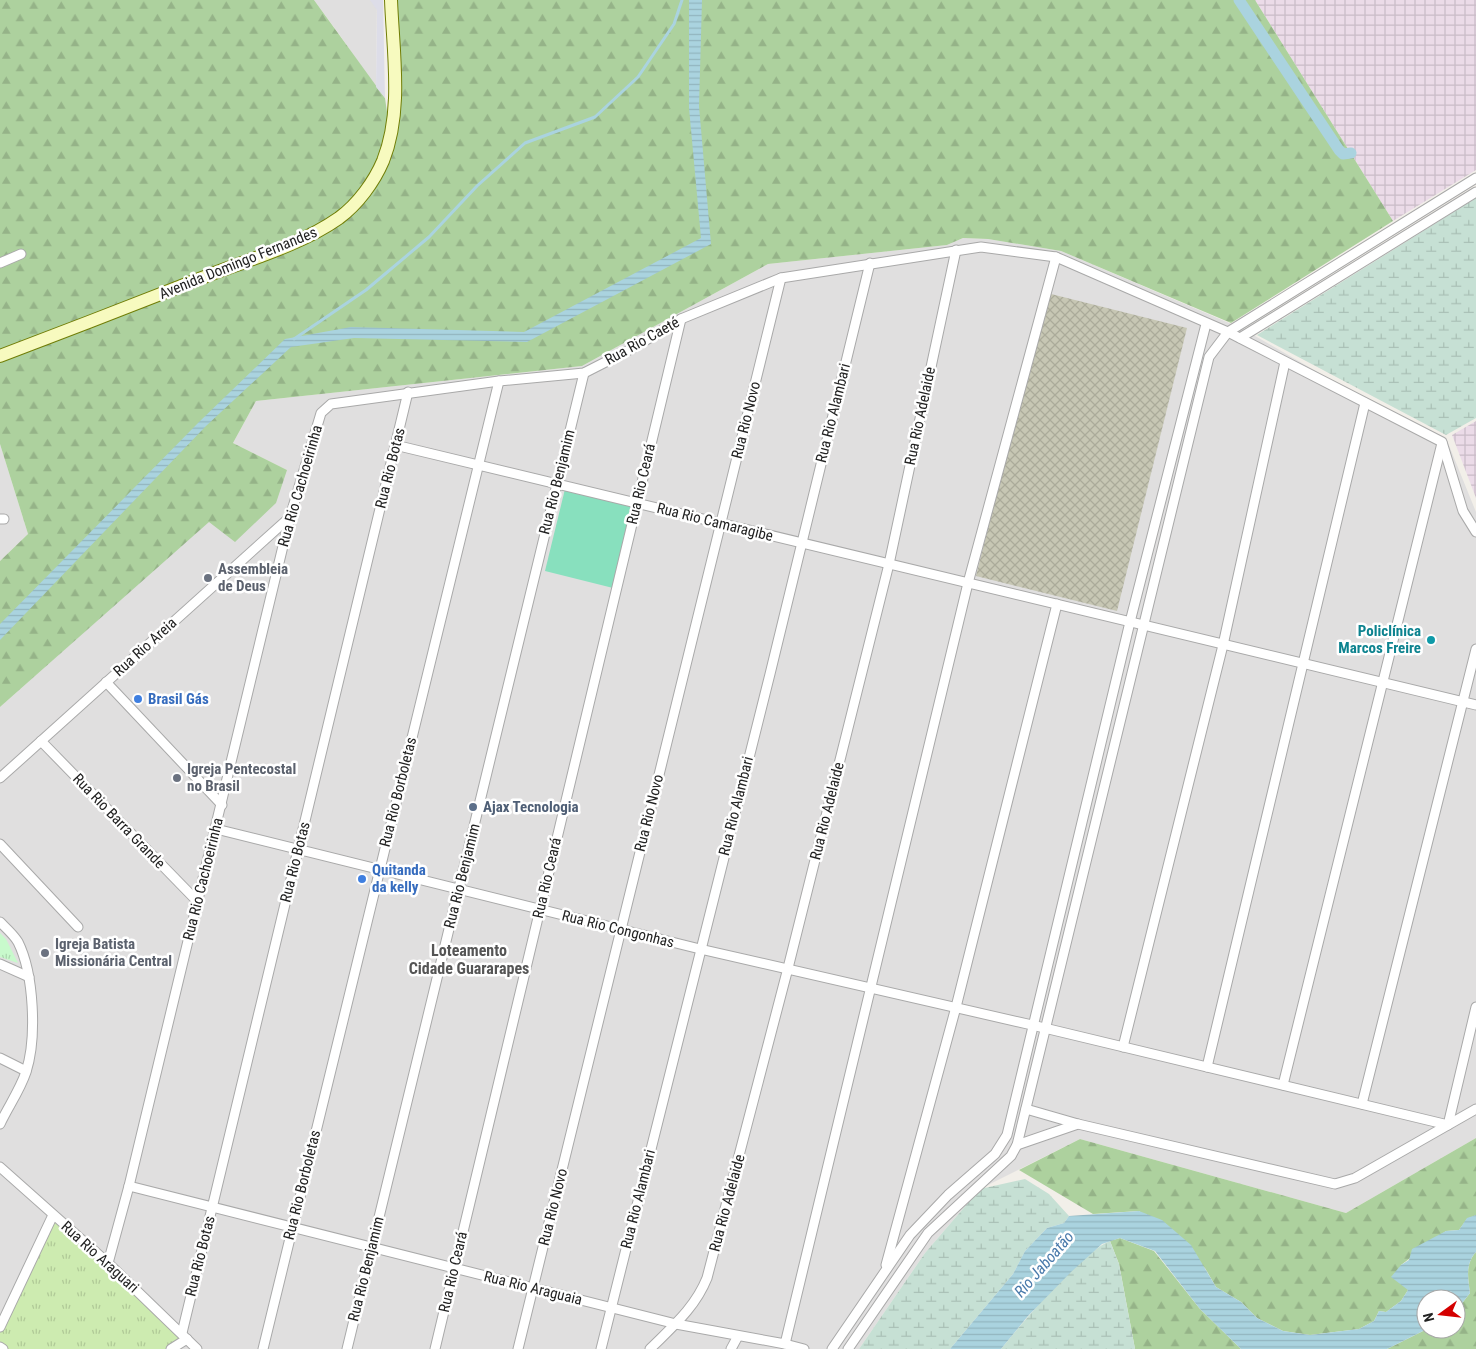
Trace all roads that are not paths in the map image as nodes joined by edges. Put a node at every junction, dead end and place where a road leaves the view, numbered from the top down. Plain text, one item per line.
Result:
1 (391, 0) edge
2 (1476, 178) edge
3 (1476, 192) edge
4 (956, 250) junction
5 (21, 254) dead end
6 (1056, 256) junction
7 (0, 263) edge
8 (870, 263) junction
9 (781, 278) junction
10 (680, 319) junction
11 (1206, 324) junction
12 (1228, 332) junction
13 (1240, 338) junction
14 (0, 356) edge
15 (1285, 362) junction
16 (584, 373) junction
17 (499, 380) junction
18 (408, 392) junction
19 (1366, 403) junction
20 (324, 409) joint
21 (1442, 442) junction
22 (395, 445) junction
23 (478, 465) junction
24 (557, 484) junction
25 (637, 503) junction
26 (290, 517) junction
27 (720, 523) junction
28 (1476, 532) edge
29 (802, 543) junction
30 (889, 564) junction
31 (968, 583) junction
32 (1057, 604) junction
33 (1130, 622) junction
34 (1142, 625) junction
35 (1223, 645) junction
36 (1476, 649) edge
37 (1303, 664) junction
38 (106, 682) junction
39 (1383, 683) junction
40 (1464, 702) junction
41 (1476, 706) edge
42 (41, 741) junction
43 (0, 778) edge
44 (222, 804) junction
45 (216, 829) junction
46 (0, 844) edge
47 (298, 849) junction
48 (380, 869) junction
49 (458, 889) junction
50 (197, 901) junction
51 (540, 909) junction
52 (0, 922) edge
53 (78, 927) dead end
54 (621, 929) junction
55 (700, 949) junction
56 (0, 964) edge
57 (788, 968) junction
58 (29, 978) junction
59 (872, 988) junction
60 (956, 1007) junction
61 (1476, 1007) edge
62 (1032, 1025) junction
63 (1046, 1029) junction
64 (1123, 1047) junction
65 (0, 1058) edge
66 (1207, 1067) junction
67 (26, 1071) junction
68 (1283, 1085) junction
69 (1362, 1104) junction
70 (1026, 1109) junction
71 (1476, 1109) edge
72 (0, 1124) edge
73 (1078, 1124) junction
74 (1448, 1125) junction
75 (1017, 1145) junction
76 (0, 1167) edge
77 (129, 1186) junction
78 (212, 1207) junction
79 (53, 1215) junction
80 (292, 1227) junction
81 (371, 1247) junction
82 (108, 1263) junction
83 (454, 1268) junction
84 (884, 1272) junction
85 (533, 1288) junction
86 (611, 1307) junction
87 (676, 1324) junction
88 (0, 1327) edge
89 (184, 1336) junction
90 (738, 1336) junction
91 (785, 1344) junction
92 (171, 1349) edge
93 (197, 1349) edge
94 (262, 1349) edge
95 (347, 1349) edge
96 (435, 1349) edge
97 (518, 1349) edge
98 (601, 1349) edge
99 (650, 1349) edge
100 (730, 1349) edge
101 (804, 1349) edge
102 (832, 1349) edge
103 (848, 1349) edge

1 - 14 main road, Avenida Domingo Fernandes
2 - 12 street
3 - 13 street
4 - 6 street, Rua Rio Caeté
4 - 8 street, Rua Rio Caeté
4 - 30 street, Rua Rio Adelaide
5 - 7 street
6 - 11 street, Rua Rio Caeté
6 - 31 street
8 - 9 street, Rua Rio Caeté
8 - 29 street, Rua Rio Alambari
9 - 10 street, Rua Rio Caeté
9 - 27 street, Rua Rio Novo
10 - 16 street, Rua Rio Caeté
10 - 25 street, Rua Rio Ceará
11 - 12 street, Rua Rio Caeté
11 - 33 street
12 - 13 street, Rua Rio Caeté
12 - 34 street
13 - 15 street, Rua Rio Caeté
15 - 19 street, Rua Rio Caeté
15 - 35 street
16 - 17 street, Rua Rio Caeté
16 - 24 street, Rua Rio Benjamim
17 - 18 street, Rua Rio Caeté
17 - 23 street, Rua Rio Borboletas
18 - 20 street, Rua Rio Caeté
18 - 22 street, Rua Rio Botas
19 - 21 street, Rua Rio Caeté
19 - 37 street
20 - 26 street, Rua Rio Cachoeirinha
21 - 28 street
21 - 39 street
22 - 23 street, Rua Rio Camaragibe
22 - 47 street, Rua Rio Botas
23 - 24 street, Rua Rio Camaragibe
23 - 48 street, Rua Rio Borboletas
24 - 25 street, Rua Rio Camaragibe
24 - 49 street, Rua Rio Benjamim
25 - 27 street, Rua Rio Camaragibe
25 - 51 street, Rua Rio Ceará
26 - 38 street, Rua Rio Areia
26 - 44 street, Rua Rio Cachoeirinha
27 - 29 street, Rua Rio Camaragibe
27 - 54 street, Rua Rio Novo
29 - 30 street, Rua Rio Camaragibe
29 - 55 street, Rua Rio Alambari
30 - 31 street, Rua Rio Camaragibe
30 - 57 street, Rua Rio Adelaide
31 - 32 street, Rua Rio Camaragibe
31 - 59 street
32 - 33 street, Rua Rio Camaragibe
32 - 60 street
33 - 34 street, Rua Rio Camaragibe
33 - 62 street
34 - 35 street, Rua Rio Camaragibe
34 - 63 street
35 - 37 street, Rua Rio Camaragibe
35 - 64 street
36 - 40 street
37 - 39 street, Rua Rio Camaragibe
37 - 66 street
38 - 42 street, Rua Rio Areia
38 - 44 street
39 - 40 street, Rua Rio Camaragibe
39 - 68 street
40 - 41 street, Rua Rio Camaragibe
40 - 69 street
42 - 43 street, Rua Rio Areia
42 - 50 street, Rua Rio Barra Grande
44 - 45 street, Rua Rio Cachoeirinha
45 - 47 street, Rua Rio Congonhas
45 - 50 street, Rua Rio Cachoeirinha
46 - 53 street
47 - 48 street, Rua Rio Congonhas
47 - 78 street, Rua Rio Botas
48 - 49 street, Rua Rio Congonhas
48 - 80 street, Rua Rio Borboletas
49 - 51 street, Rua Rio Congonhas
49 - 81 street, Rua Rio Benjamim
50 - 77 street, Rua Rio Cachoeirinha
51 - 54 street, Rua Rio Congonhas
51 - 83 street, Rua Rio Ceará
52 - 58 street
54 - 55 street, Rua Rio Congonhas
54 - 85 street, Rua Rio Novo
55 - 57 street, Rua Rio Congonhas
55 - 86 street, Rua Rio Alambari
56 - 58 street
57 - 59 street, Rua Rio Congonhas
57 - 87 street, Rua Rio Adelaide
58 - 67 street
59 - 60 street, Rua Rio Congonhas
59 - 91 street
60 - 62 street, Rua Rio Congonhas
60 - 84 street
61 - 74 street
62 - 63 street, Rua Rio Congonhas
62 - 84 street
63 - 64 street, Rua Rio Congonhas
63 - 70 street
64 - 66 street, Rua Rio Congonhas
65 - 67 street
66 - 68 street, Rua Rio Congonhas
67 - 72 street
68 - 69 street, Rua Rio Congonhas
69 - 74 street, Rua Rio Congonhas
70 - 73 street
70 - 75 street
71 - 74 street
73 - 74 street
73 - 75 street
75 - 103 street
76 - 79 street, Rua Rio Araguari
77 - 78 street, Rua Rio Araguaia
77 - 82 street, Rua Rio Cachoeirinha
78 - 80 street, Rua Rio Araguaia
78 - 89 street, Rua Rio Botas
79 - 82 street, Rua Rio Araguari
79 - 88 street
80 - 81 street, Rua Rio Araguaia
80 - 94 street, Rua Rio Borboletas
81 - 83 street, Rua Rio Araguaia
81 - 95 street, Rua Rio Benjamim
82 - 89 street, Rua Rio Araguari
83 - 85 street, Rua Rio Araguaia
83 - 96 street, Rua Rio Ceará
84 - 102 street
85 - 86 street, Rua Rio Araguaia
85 - 97 street, Rua Rio Novo
86 - 87 street, Rua Rio Araguaia
86 - 98 street, Rua Rio Alambari
87 - 90 street, Rua Rio Araguaia
87 - 99 street, Rua Rio Adelaide
89 - 92 street
89 - 93 street, Rua Rio Araguari
90 - 91 street, Rua Rio Araguaia
90 - 100 street
91 - 101 street, Rua Rio Araguaia

